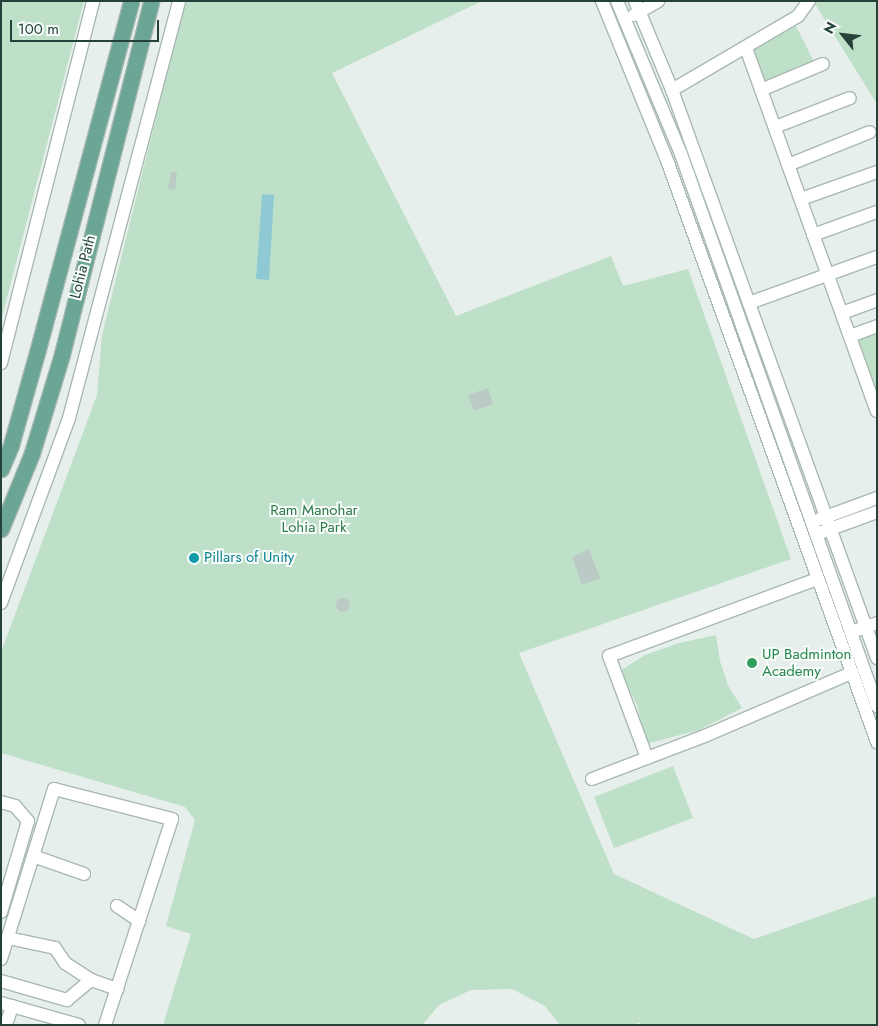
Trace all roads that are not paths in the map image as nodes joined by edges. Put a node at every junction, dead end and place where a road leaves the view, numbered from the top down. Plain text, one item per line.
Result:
1 (93, 1) edge
2 (131, 1) edge
3 (151, 1) edge
4 (179, 1) edge
5 (602, 1) edge
6 (617, 1) edge
7 (658, 1) edge
8 (809, 1) edge
9 (637, 6) edge
10 (625, 19) junction
11 (613, 26) junction
12 (746, 48) junction
13 (823, 64) dead end
14 (672, 90) junction
15 (761, 90) junction
16 (850, 98) dead end
17 (775, 128) junction
18 (870, 132) dead end
19 (788, 164) junction
20 (877, 172) edge
21 (800, 199) junction
22 (877, 212) edge
23 (813, 235) junction
24 (877, 257) edge
25 (828, 274) junction
26 (877, 300) edge
27 (749, 303) junction
28 (842, 313) junction
29 (877, 326) edge
30 (850, 336) junction
31 (1, 363) edge
32 (876, 407) edge
33 (1, 469) edge
34 (877, 498) edge
35 (877, 512) edge
36 (828, 523) junction
37 (1, 529) edge
38 (813, 529) junction
39 (800, 534) junction
40 (817, 579) junction
41 (1, 602) edge
42 (871, 625) edge
43 (850, 632) junction
44 (877, 658) edge
45 (851, 673) junction
46 (877, 706) edge
47 (877, 742) edge
48 (647, 758) junction
49 (592, 779) dead end
50 (1, 802) edge
51 (33, 856) junction
52 (84, 874) dead end
53 (117, 906) dead end
54 (1, 912) edge
55 (139, 921) junction
56 (8, 938) junction
57 (1, 959) edge
58 (91, 980) junction
59 (1, 981) edge
60 (117, 989) junction
61 (7, 1004) edge
62 (43, 1020) edge
63 (6, 1025) edge
64 (79, 1025) edge
65 (105, 1025) edge

1 - 31 street
2 - 33 main road, Lohia Path
3 - 37 main road, Lohia Path
4 - 41 street
5 - 11 street
6 - 10 street
7 - 9 street
8 - 12 street
9 - 10 street
9 - 14 street
10 - 11 street
10 - 38 street
11 - 39 street
12 - 14 street
12 - 15 street
13 - 15 street
14 - 27 street
15 - 17 street
16 - 17 street
17 - 19 street
18 - 19 street
19 - 21 street
20 - 21 street
21 - 23 street
22 - 23 street
23 - 25 street
24 - 25 street
25 - 27 street
25 - 28 street
26 - 28 street
27 - 36 street
28 - 30 street
29 - 30 street
30 - 32 street
34 - 36 street
35 - 36 street
36 - 38 street
36 - 42 street
38 - 39 street
38 - 43 street
39 - 40 street
40 - 45 street
40 - 48 street
42 - 43 street
42 - 44 street
43 - 46 street
45 - 47 street
45 - 48 street
48 - 49 street
50 - 54 street
51 - 52 street
51 - 55 street
51 - 56 street
53 - 55 street
55 - 60 street
56 - 57 street
56 - 58 street
58 - 59 street
58 - 60 street
60 - 65 street
61 - 62 street
61 - 63 street
62 - 64 street

